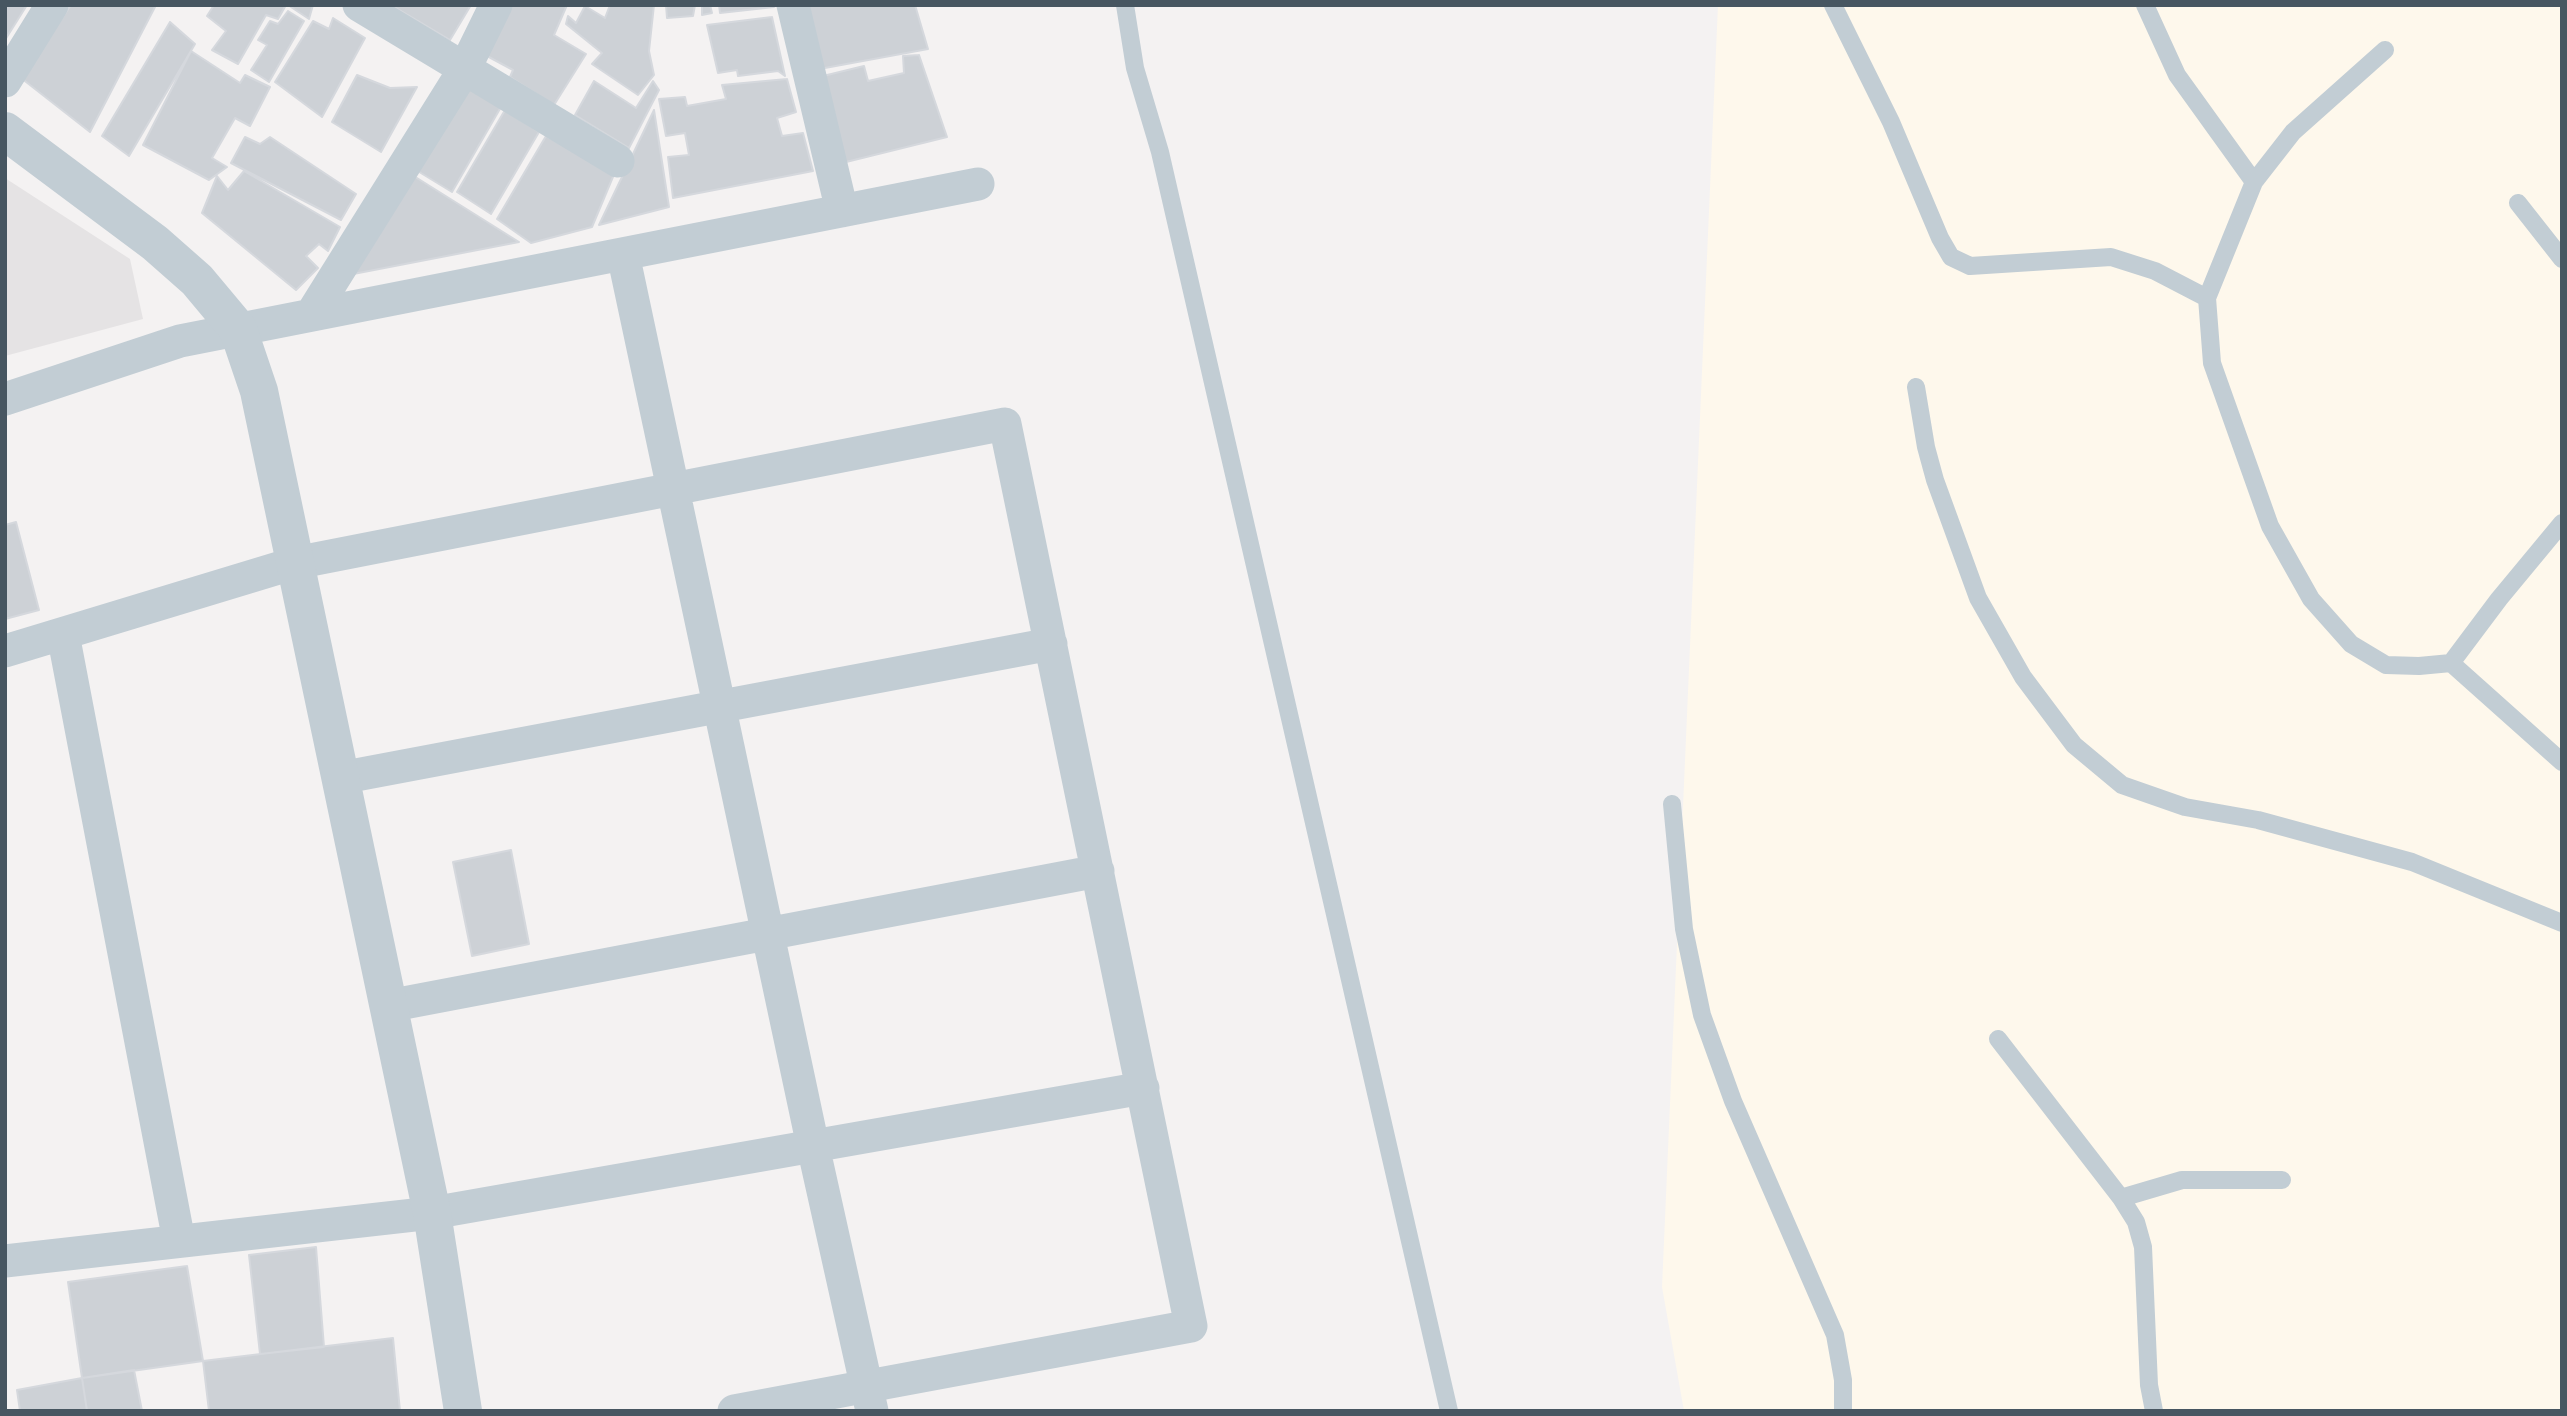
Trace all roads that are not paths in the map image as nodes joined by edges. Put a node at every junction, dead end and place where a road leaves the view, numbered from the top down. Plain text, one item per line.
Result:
1 (52, 5) edge
2 (359, 5) edge
3 (496, 5) edge
4 (793, 5) edge
5 (1125, 5) edge
6 (1833, 5) edge
7 (2145, 5) edge
8 (2385, 50) dead end
9 (464, 70) junction
10 (5, 81) edge
11 (5, 131) edge
12 (618, 161) dead end
13 (2254, 182) junction
14 (978, 184) dead end
15 (2518, 203) dead end
16 (842, 211) junction
17 (623, 254) junction
18 (2562, 259) edge
19 (2207, 298) junction
20 (311, 315) junction
21 (237, 329) junction
22 (1916, 387) dead end
23 (5, 399) edge
24 (673, 489) junction
25 (2562, 523) edge
26 (295, 564) junction
27 (63, 634) junction
28 (1051, 644) junction
29 (5, 651) edge
30 (2451, 663) junction
31 (720, 706) junction
32 (2562, 762) edge
33 (340, 778) junction
34 (1672, 804) dead end
35 (1098, 871) junction
36 (2562, 923) edge
37 (768, 934) junction
38 (388, 1006) junction
39 (1998, 1039) dead end
40 (1143, 1088) junction
41 (813, 1146) junction
42 (2282, 1180) dead end
43 (2121, 1198) junction
44 (432, 1213) junction
45 (179, 1241) junction
46 (5, 1261) edge
47 (869, 1398) edge
48 (463, 1411) edge
49 (734, 1411) edge
50 (1449, 1411) edge
51 (1843, 1411) edge
52 (2154, 1411) edge

1 - 10 street
2 - 9 street
3 - 9 street
4 - 16 street
5 - 50 lane
6 - 19 lane
7 - 13 lane
8 - 13 lane
9 - 12 street
9 - 20 street
11 - 21 street
13 - 19 lane
14 - 16 street
15 - 18 lane
16 - 17 street
17 - 20 street
17 - 24 street
19 - 30 lane
20 - 21 street
21 - 23 street
21 - 26 street
22 - 36 lane
24 - 26 street
24 - 28 street
24 - 31 street
25 - 30 lane
26 - 27 street
26 - 33 street
27 - 29 street
27 - 45 street
28 - 31 street
28 - 35 street
30 - 32 lane
31 - 33 street
31 - 37 street
33 - 38 street
34 - 51 lane
35 - 37 street
35 - 40 street
37 - 38 street
37 - 41 street
38 - 44 street
39 - 43 lane
40 - 41 street
40 - 47 street
41 - 44 street
41 - 47 street
42 - 43 lane
43 - 52 lane
44 - 45 street
44 - 48 street
45 - 46 street
47 - 49 street

